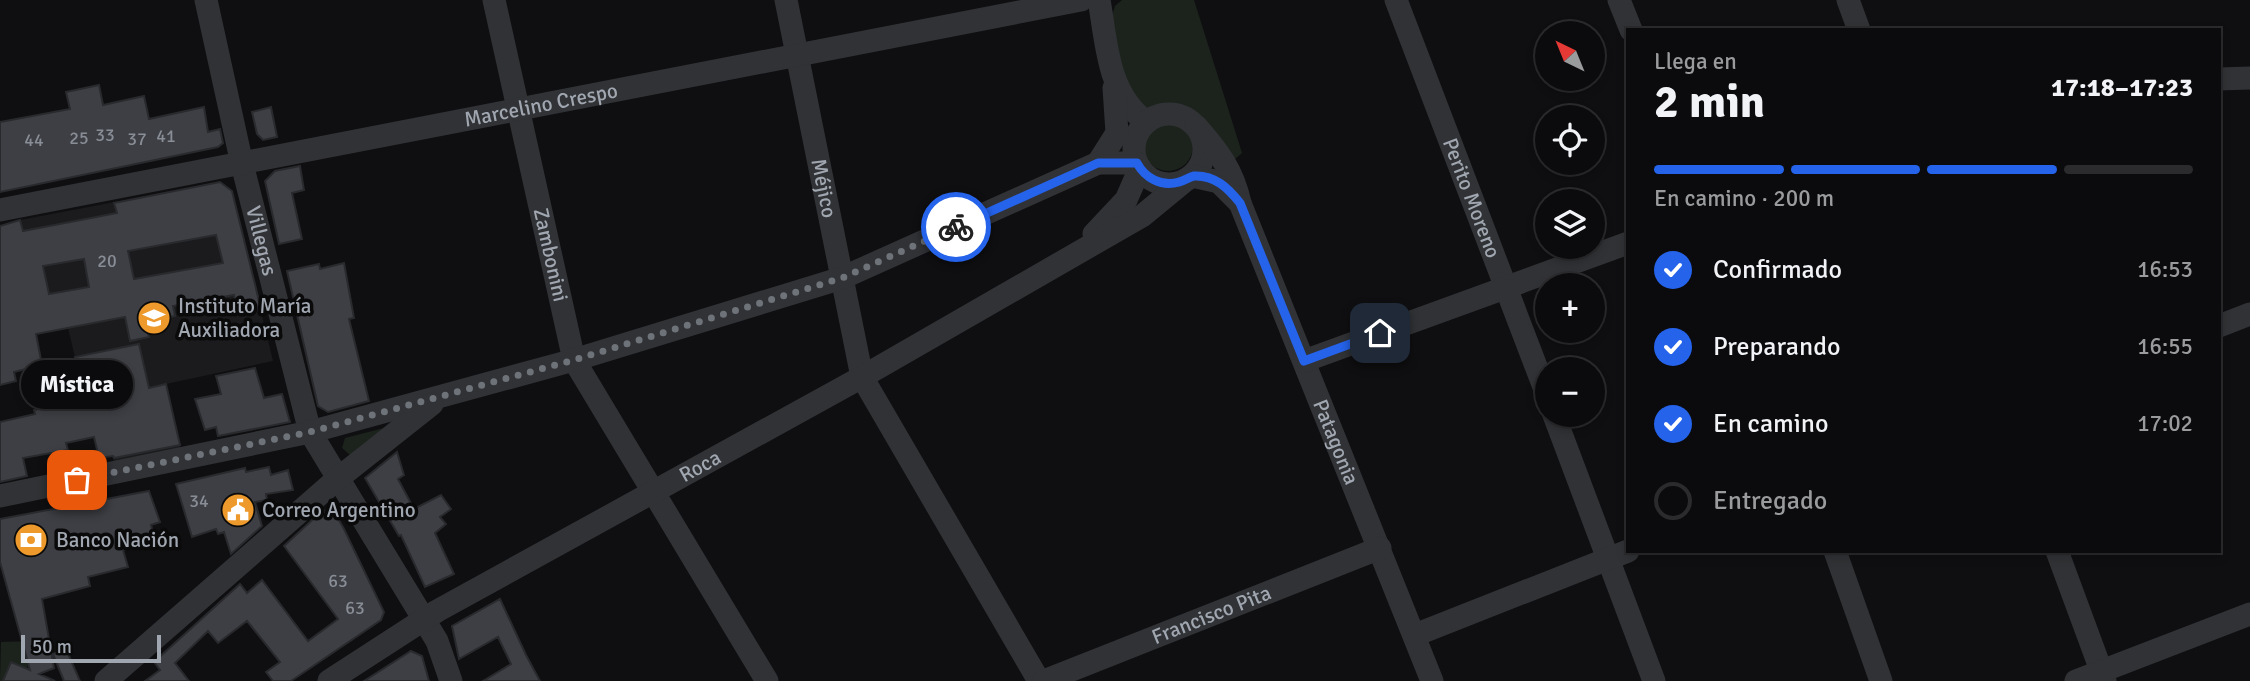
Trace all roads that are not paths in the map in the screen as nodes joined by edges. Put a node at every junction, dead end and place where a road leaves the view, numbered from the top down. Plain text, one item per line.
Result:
1 (206, 0) edge
2 (494, 0) edge
3 (786, 0) edge
4 (1081, 0) edge
5 (1099, 0) edge
6 (1396, 0) edge
7 (1619, 0) edge
8 (1848, 0) edge
9 (1630, 28) edge
10 (1858, 28) edge
11 (797, 57) junction
12 (2250, 78) edge
13 (2221, 79) edge
14 (1114, 83) junction
15 (519, 110) junction
16 (1146, 122) junction
17 (1197, 127) junction
18 (1098, 163) junction
19 (243, 164) junction
20 (1138, 166) junction
21 (1189, 177) junction
22 (1240, 203) junction
23 (0, 210) edge
24 (1626, 244) edge
25 (1071, 255) junction
26 (842, 278) junction
27 (1507, 286) junction
28 (2250, 314) edge
29 (2221, 325) edge
30 (574, 360) junction
31 (1304, 361) junction
32 (1535, 362) edge
33 (862, 377) junction
34 (440, 398) junction
35 (1559, 427) edge
36 (310, 432) junction
37 (336, 480) junction
38 (652, 491) junction
39 (0, 496) edge
40 (1380, 548) junction
41 (1836, 553) edge
42 (2058, 553) edge
43 (1617, 555) edge
44 (2250, 614) edge
45 (424, 618) junction
46 (1415, 635) junction
47 (2103, 676) edge
48 (106, 681) edge
49 (329, 681) edge
50 (451, 681) edge
51 (767, 681) edge
52 (1042, 681) edge
53 (1432, 681) edge
54 (1654, 681) edge
55 (1881, 681) edge
56 (2076, 681) edge

1 - 19 street, Villegas
2 - 15 street, Zambonini
3 - 11 street, Méjico
4 - 11 street, Marcelino Crespo
5 - 14 street
6 - 27 street, Perito Moreno
7 - 9 street
8 - 10 street
11 - 15 street, Marcelino Crespo
11 - 26 street, Méjico
12 - 13 street
14 - 16 street
14 - 18 street
15 - 19 street, Marcelino Crespo
15 - 30 street, Zambonini
16 - 17 street
16 - 20 street
17 - 21 street
17 - 22 street, Patagonia
18 - 20 street
18 - 26 street
19 - 23 street, Marcelino Crespo
19 - 36 street, Villegas
20 - 21 street
20 - 25 street
21 - 22 street, Patagonia
21 - 25 street
22 - 31 street, Patagonia
24 - 27 street
25 - 33 street, Roca
26 - 30 street
26 - 33 street, Méjico
27 - 31 street
27 - 32 street, Perito Moreno
28 - 29 street
30 - 34 street
30 - 38 street, Zambonini
31 - 40 street, Patagonia
33 - 38 street, Roca
33 - 52 street, Méjico
34 - 36 street
34 - 37 street
35 - 43 street
36 - 37 street, Villegas
36 - 39 street
37 - 45 street, Villegas
37 - 48 street
38 - 45 street, Roca
38 - 51 street, Zambonini
40 - 46 street, Patagonia
40 - 52 street, Francisco Pita
41 - 55 street
42 - 47 street
43 - 46 street
43 - 54 street
44 - 47 street
45 - 49 street, Roca
45 - 50 street, Villegas
46 - 53 street, Patagonia
47 - 56 street

